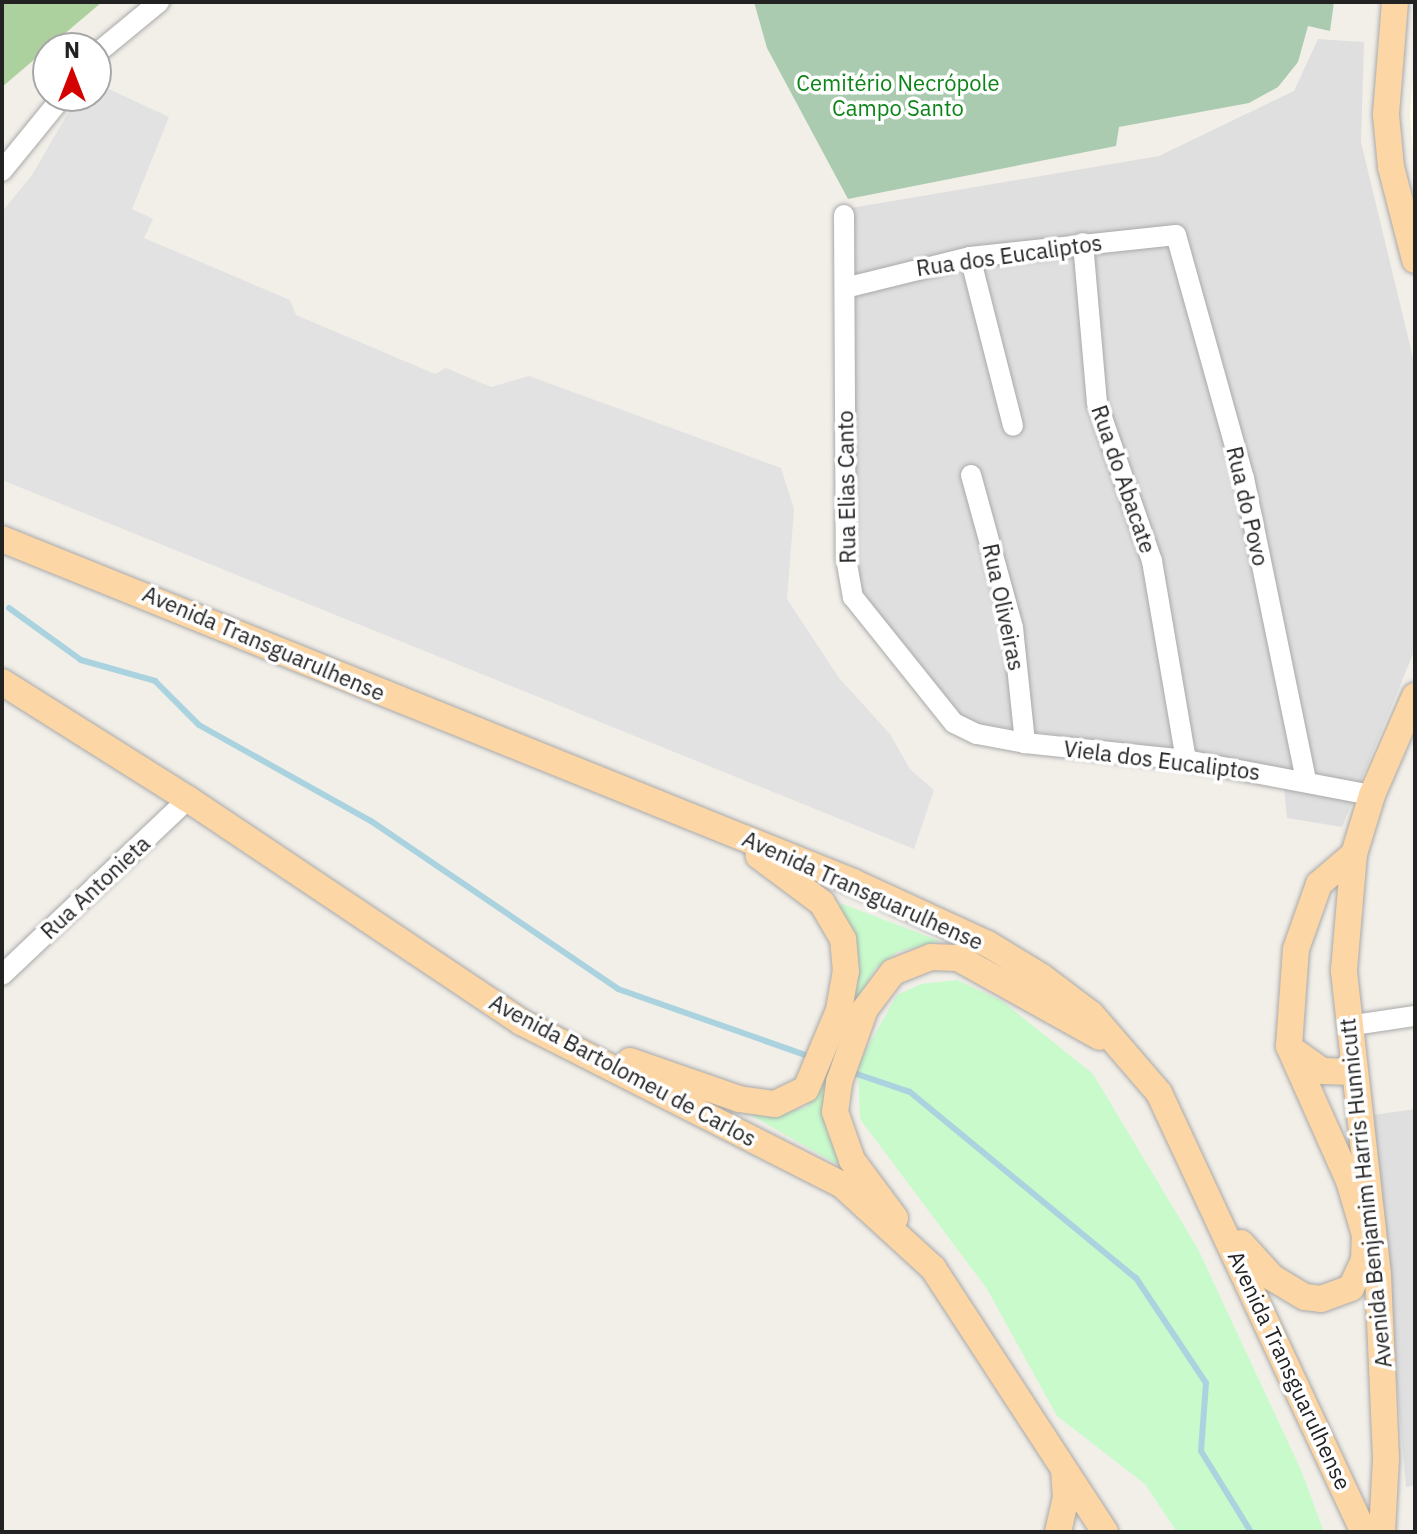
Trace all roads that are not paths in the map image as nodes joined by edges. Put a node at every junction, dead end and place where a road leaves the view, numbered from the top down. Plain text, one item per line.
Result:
1 (159, 2) edge
2 (1395, 2) edge
3 (112, 41) edge
4 (50, 112) edge
5 (2, 171) edge
6 (844, 215) dead end
7 (1176, 235) joint
8 (1083, 243) junction
9 (970, 257) junction
10 (1415, 260) edge
11 (845, 288) junction
12 (1013, 426) dead end
13 (971, 475) dead end
14 (2, 526) edge
15 (2, 539) edge
16 (77, 566) junction
17 (2, 682) edge
18 (1415, 696) edge
19 (954, 723) joint
20 (1025, 743) junction
21 (1186, 760) junction
22 (1306, 780) junction
23 (1372, 795) junction
24 (188, 799) junction
25 (677, 811) junction
26 (1354, 854) junction
27 (1319, 884) junction
28 (1344, 970) junction
29 (2, 975) edge
30 (1415, 1016) edge
31 (521, 1022) junction
32 (1348, 1026) junction
33 (1289, 1046) junction
34 (1131, 1055) junction
35 (1352, 1072) junction
36 (1223, 1223) junction
37 (933, 1268) junction
38 (1063, 1467) junction
39 (1100, 1530) edge
40 (1058, 1532) edge
41 (1364, 1532) edge
42 (1382, 1532) edge

1 - 3 street
2 - 10 main road
4 - 5 street
6 - 11 street, Rua Elias Canto
7 - 8 street, Rua dos Eucaliptos
7 - 22 street, Rua do Povo
8 - 9 street, Rua dos Eucaliptos
8 - 21 street, Rua do Abacate
9 - 11 street, Rua dos Eucaliptos
9 - 12 street
11 - 19 street, Rua Elias Canto
13 - 20 street, Rua Oliveiras
14 - 16 main road
15 - 16 main road
16 - 25 main road, Avenida Transguarulhense
17 - 24 main road, Avenida Bartolomeu de Carlos
18 - 23 main road, Avenida Benjamim Harris Hunnicutt
19 - 20 street, Viela dos Eucaliptos
20 - 21 street, Viela dos Eucaliptos
21 - 22 street, Viela dos Eucaliptos
22 - 23 street, Viela dos Eucaliptos
23 - 26 main road, Avenida Benjamim Harris Hunnicutt
24 - 29 street, Rua Antonieta
24 - 31 main road, Avenida Bartolomeu de Carlos
25 - 31 main road
25 - 34 main road, Avenida Transguarulhense
26 - 27 main road
26 - 28 main road, Avenida Benjamim Harris Hunnicutt
27 - 28 main road
27 - 33 main road, Avenida Benjamim Harris Hunnicutt
28 - 32 main road, Avenida Benjamim Harris Hunnicutt
30 - 32 street
31 - 37 main road, Avenida Bartolomeu de Carlos
32 - 35 main road, Avenida Benjamim Harris Hunnicutt
33 - 35 main road
33 - 36 main road, Avenida Benjamim Harris Hunnicutt
34 - 36 main road, Avenida Transguarulhense
34 - 37 main road
35 - 42 main road, Avenida Benjamim Harris Hunnicutt
36 - 41 main road, Avenida Transguarulhense
37 - 38 main road, Avenida Bartolomeu de Carlos
38 - 39 main road, Avenida Bartolomeu de Carlos
38 - 40 main road

